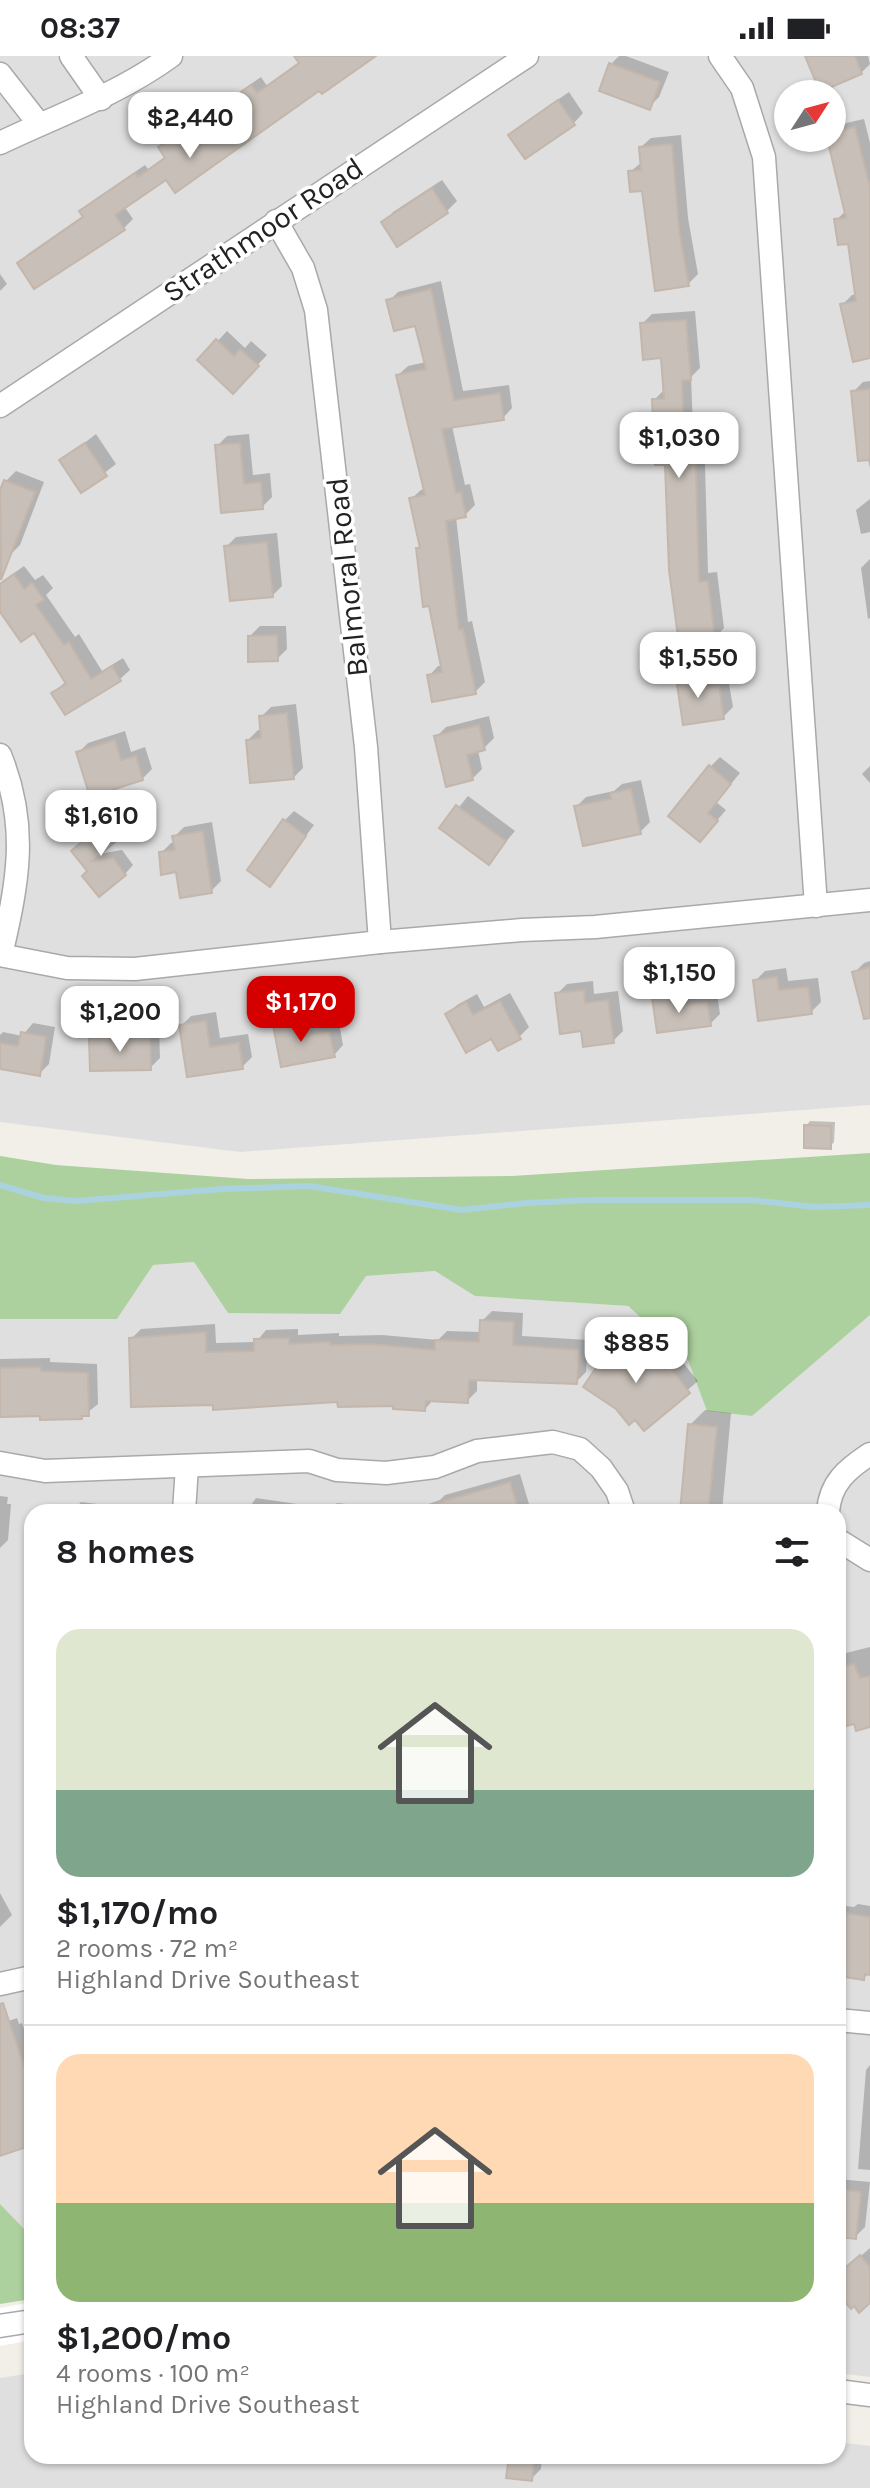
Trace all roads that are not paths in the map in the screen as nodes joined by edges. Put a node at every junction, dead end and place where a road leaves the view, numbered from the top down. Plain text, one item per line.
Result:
1 (71, 56) edge
2 (171, 56) edge
3 (527, 56) edge
4 (720, 56) edge
5 (0, 74) edge
6 (101, 99) junction
7 (39, 124) junction
8 (0, 143) edge
9 (276, 221) junction
10 (0, 406) edge
11 (0, 755) edge
12 (870, 900) edge
13 (816, 906) junction
14 (380, 942) junction
15 (0, 955) edge
16 (870, 1454) edge
17 (0, 1463) edge
18 (187, 1466) junction
19 (185, 1504) edge
20 (621, 1504) edge
21 (829, 1504) edge
22 (846, 1545) edge
23 (870, 1560) edge
24 (24, 1979) edge
25 (0, 1984) edge
26 (846, 2021) edge
27 (870, 2023) edge
28 (24, 2322) edge
29 (0, 2326) edge
30 (846, 2392) edge
31 (870, 2395) edge

1 - 6 street
2 - 6 street
3 - 9 street, Strathmoor Road
4 - 13 street
5 - 7 street
6 - 7 street
7 - 8 street
9 - 10 street, Strathmoor Road
9 - 14 street, Balmoral Road
11 - 15 street
12 - 13 street
13 - 14 street
14 - 15 street
16 - 21 street
17 - 18 street
18 - 19 street
18 - 20 street
22 - 23 street
24 - 25 street
26 - 27 street
28 - 29 street
30 - 31 street

